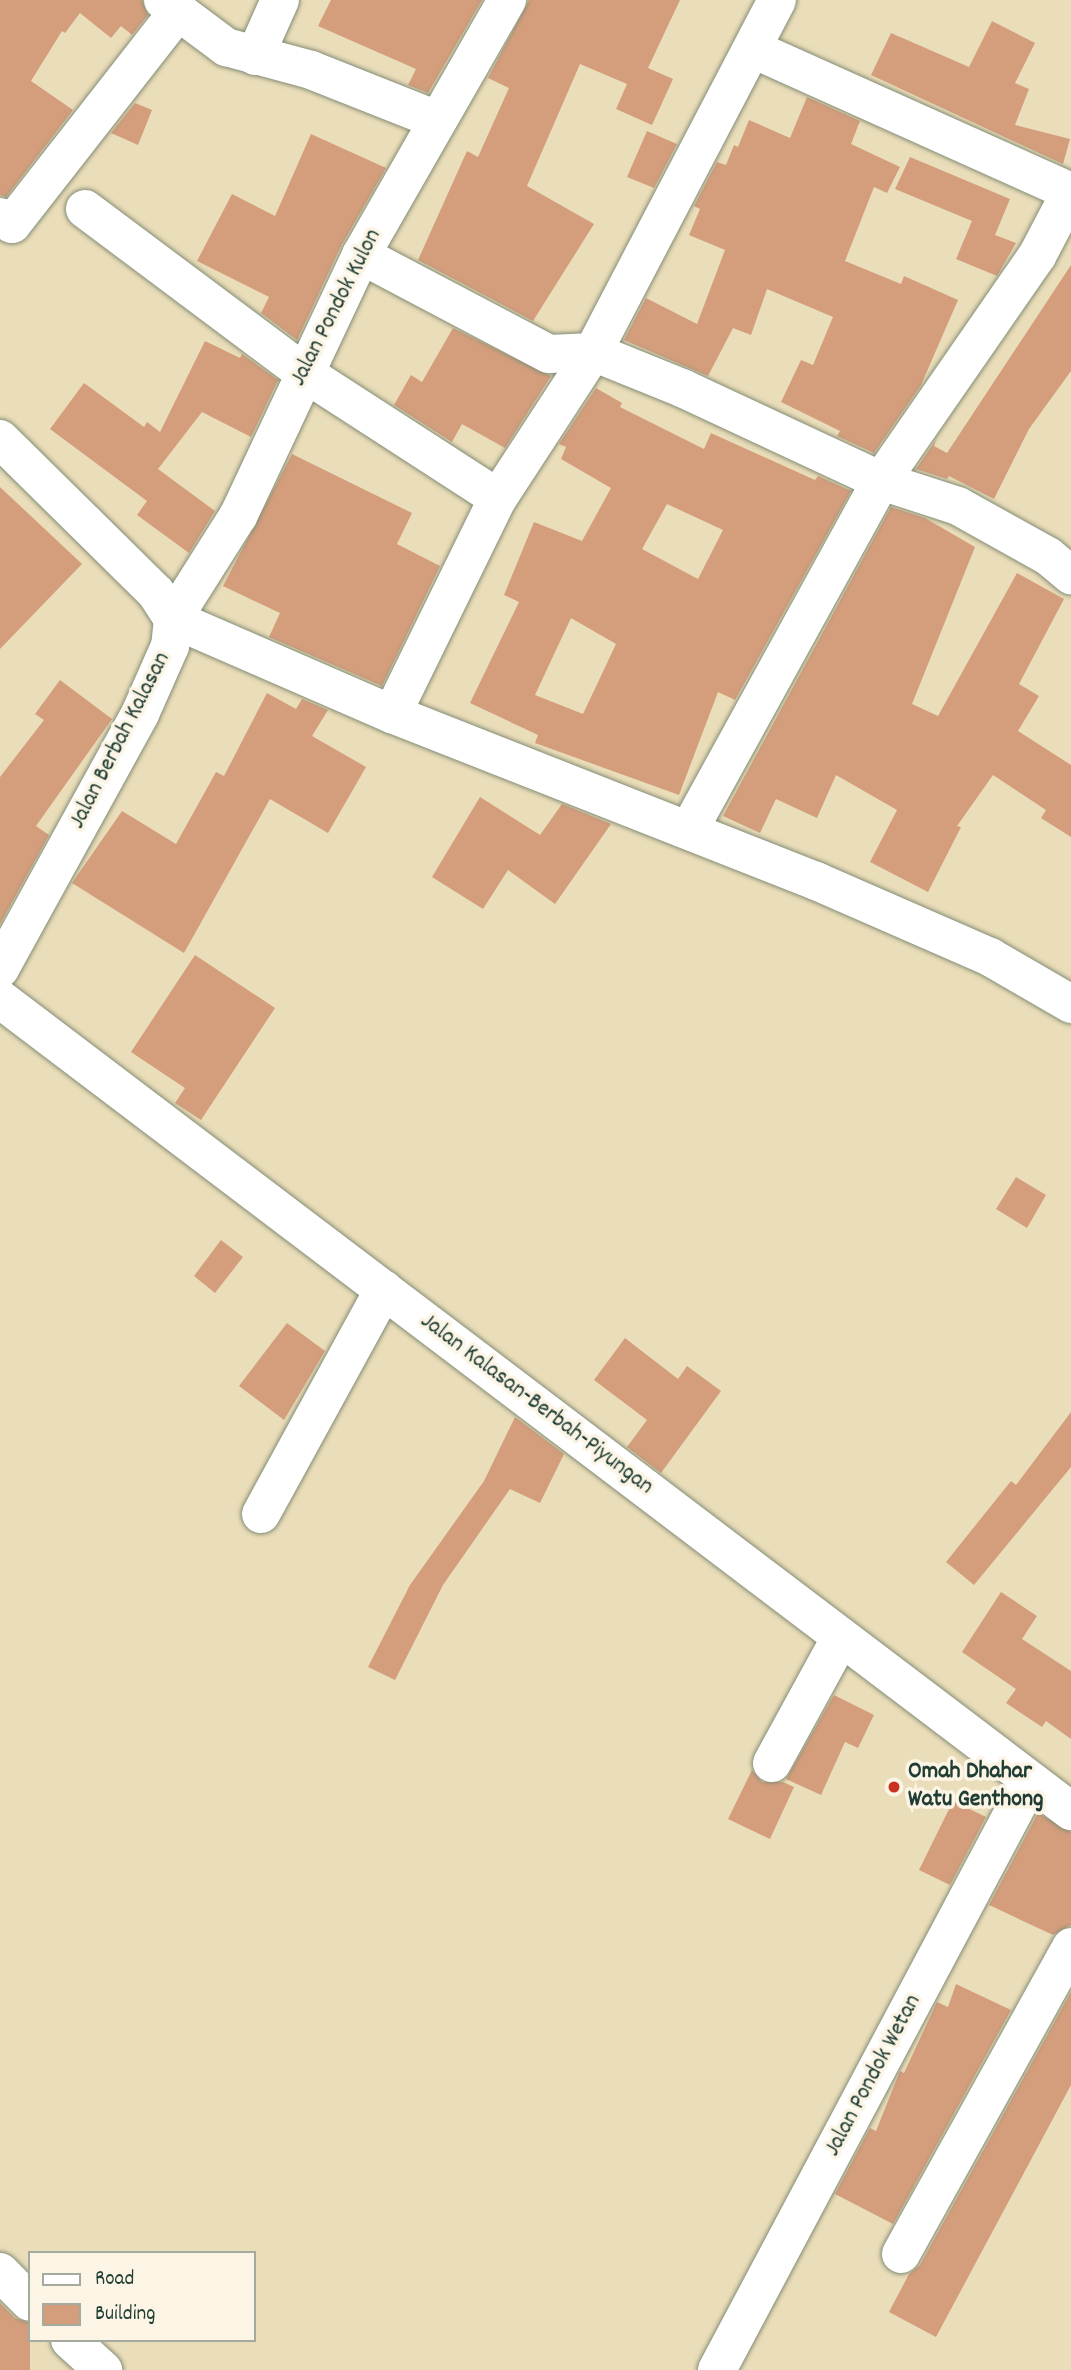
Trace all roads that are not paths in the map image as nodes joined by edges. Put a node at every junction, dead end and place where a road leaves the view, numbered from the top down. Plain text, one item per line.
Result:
1 (280, 0) edge
2 (507, 0) edge
3 (778, 0) edge
4 (170, 6) edge
5 (753, 49) junction
6 (255, 56) junction
7 (437, 120) junction
8 (1071, 192) edge
9 (85, 209) dead end
10 (0, 217) edge
11 (360, 255) junction
12 (593, 352) junction
13 (303, 372) junction
14 (0, 439) edge
15 (881, 481) junction
16 (498, 498) junction
17 (1071, 575) edge
18 (173, 619) junction
19 (392, 714) junction
20 (690, 828) junction
21 (0, 969) edge
22 (0, 999) edge
23 (1071, 1004) edge
24 (384, 1289) junction
25 (261, 1514) dead end
26 (841, 1639) junction
27 (772, 1763) dead end
28 (1030, 1781) junction
29 (1071, 1811) edge
30 (1071, 1947) edge
31 (901, 2254) dead end
32 (0, 2272) edge
33 (28, 2300) edge
34 (72, 2342) edge
35 (103, 2370) edge
36 (717, 2370) edge

1 - 6 street
2 - 7 street, Jalan Pondok Kulon
3 - 5 street
4 - 6 street
4 - 10 street
5 - 8 street
5 - 12 street
6 - 7 street
7 - 11 street, Jalan Pondok Kulon
8 - 15 street
9 - 13 street
11 - 12 street
11 - 13 street, Jalan Pondok Kulon
12 - 15 street
12 - 16 street
13 - 16 street
13 - 18 street, Jalan Pondok Kulon
14 - 18 street, Jalan Berbah Kalasan
15 - 17 street
15 - 20 street
16 - 19 street
18 - 19 street
18 - 21 street, Jalan Berbah Kalasan
19 - 20 street
20 - 23 street
22 - 24 street, Jalan Kalasan-Berbah-Piyungan
24 - 25 street
24 - 26 street, Jalan Kalasan-Berbah-Piyungan
26 - 27 street
26 - 28 street, Jalan Kalasan-Berbah-Piyungan
28 - 29 street, Jalan Kalasan-Berbah-Piyungan
28 - 36 street, Jalan Pondok Wetan
30 - 31 street
32 - 33 street
34 - 35 street

